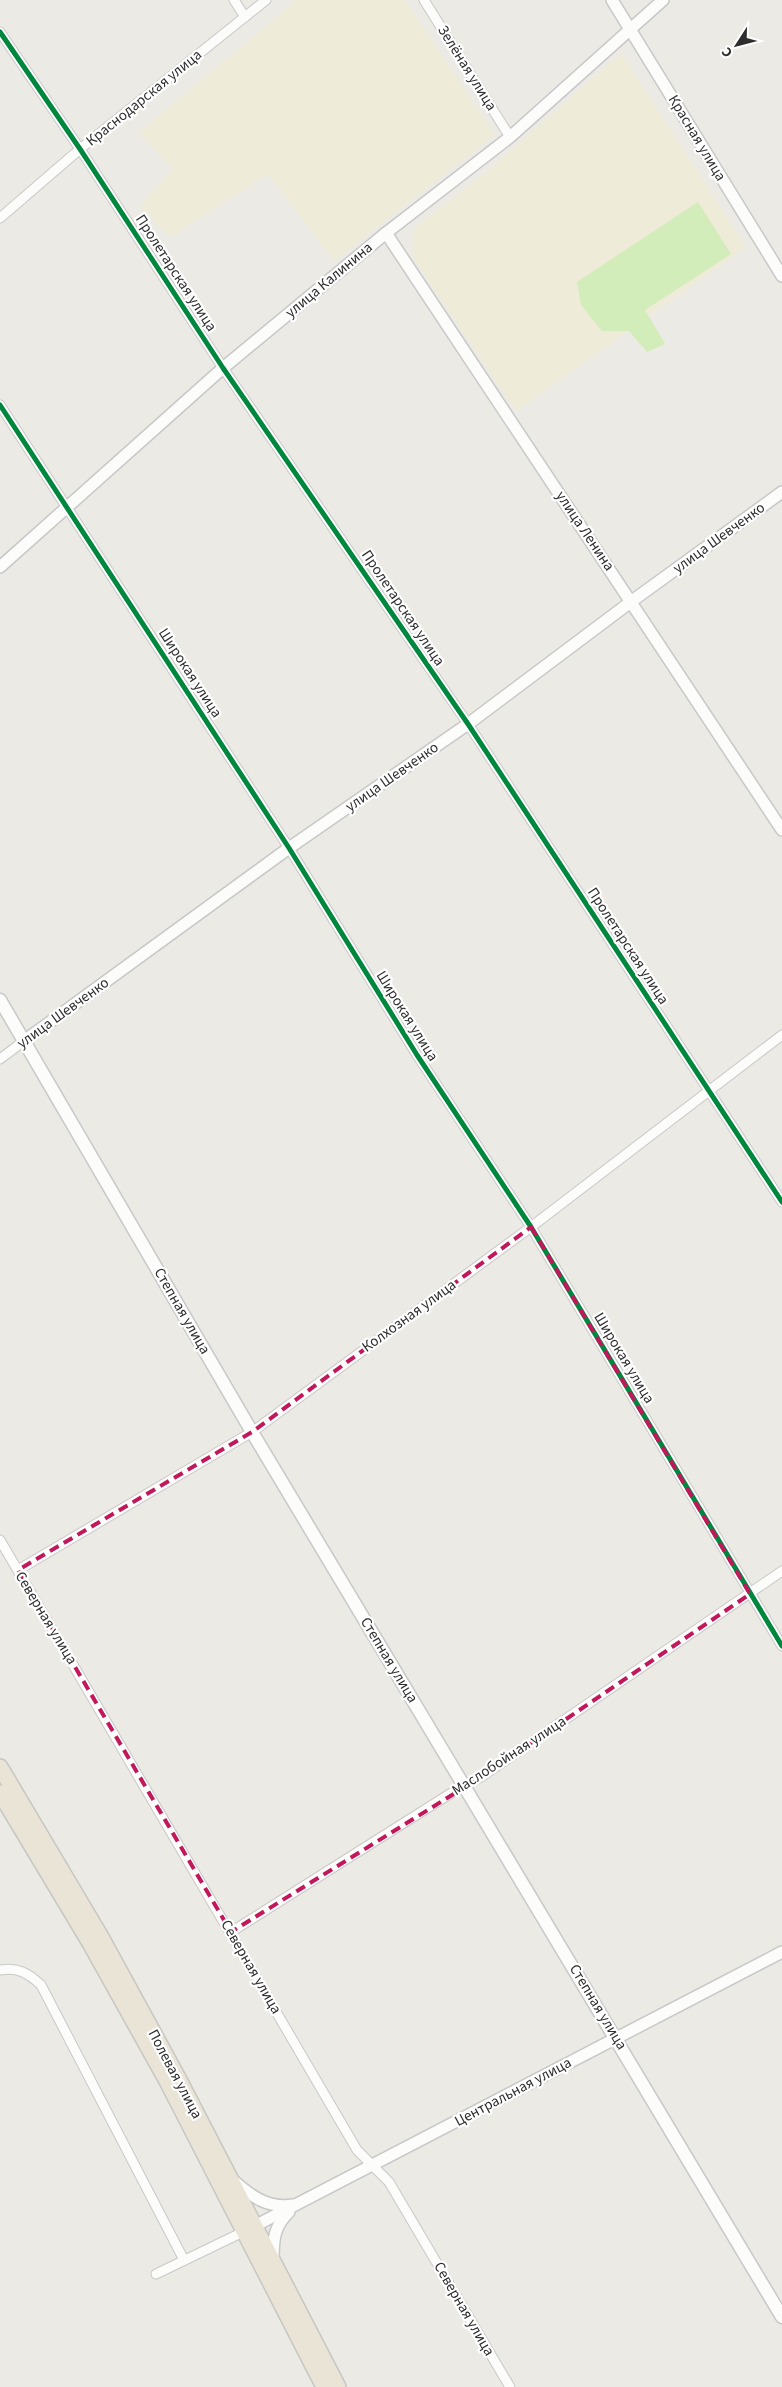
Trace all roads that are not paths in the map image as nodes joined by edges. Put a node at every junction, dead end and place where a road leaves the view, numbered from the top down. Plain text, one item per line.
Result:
1 (234, 0) edge
2 (266, 0) edge
3 (424, 0) edge
4 (612, 0) edge
5 (663, 0) edge
6 (245, 17) junction
7 (629, 28) junction
8 (0, 32) edge
9 (510, 137) junction
10 (80, 149) junction
11 (0, 218) edge
12 (386, 233) junction
13 (782, 276) edge
14 (223, 368) junction
15 (0, 405) edge
16 (782, 492) edge
17 (68, 508) junction
18 (0, 567) edge
19 (632, 601) junction
20 (468, 724) junction
21 (782, 830) edge
22 (289, 848) junction
23 (0, 1000) edge
24 (782, 1035) edge
25 (24, 1041) junction
26 (0, 1059) edge
27 (708, 1092) junction
28 (782, 1202) edge
29 (531, 1227) junction
30 (252, 1432) junction
31 (0, 1540) edge
32 (18, 1570) junction
33 (782, 1570) edge
34 (750, 1594) junction
35 (782, 1646) edge
36 (0, 1767) edge
37 (464, 1785) junction
38 (0, 1793) edge
39 (231, 1932) junction
40 (782, 1952) edge
41 (0, 1970) edge
42 (616, 2037) junction
43 (372, 2166) junction
44 (228, 2175) junction
45 (297, 2204) junction
46 (249, 2229) junction
47 (184, 2260) junction
48 (273, 2262) junction
49 (156, 2274) dead end
50 (782, 2316) edge
51 (324, 2387) edge
52 (338, 2387) edge
53 (510, 2387) edge

1 - 6 street
2 - 6 street, Краснодарская улица
3 - 9 street, Зелёная улица
4 - 7 street, Красная улица
5 - 7 street, улица Калинина
6 - 10 street, Краснодарская улица
7 - 9 street, улица Калинина
7 - 13 street, Красная улица
8 - 10 street, Пролетарская улица
9 - 12 street, улица Калинина
10 - 11 street, Краснодарская улица
10 - 14 street, Пролетарская улица
12 - 14 street, улица Калинина
12 - 19 street, улица Ленина
14 - 17 street, улица Калинина
14 - 20 street, Пролетарская улица
15 - 17 street, Широкая улица
16 - 19 street, улица Шевченко
17 - 18 street, улица Калинина
17 - 22 street, Широкая улица
19 - 20 street, улица Шевченко
19 - 21 street, улица Ленина
20 - 22 street, улица Шевченко
20 - 27 street, Пролетарская улица
22 - 25 street, улица Шевченко
22 - 29 street, Широкая улица
23 - 25 main road, Степная улица
24 - 27 street, Колхозная улица
25 - 26 street, улица Шевченко
25 - 30 main road, Степная улица
27 - 28 street, Пролетарская улица
27 - 29 street, Колхозная улица
29 - 30 street, Колхозная улица
29 - 34 street, Широкая улица
30 - 32 street, Колхозная улица
30 - 37 main road, Степная улица
31 - 32 street, Северная улица
32 - 39 street, Северная улица
33 - 34 street, Маслобойная улица
34 - 35 street, Широкая улица
34 - 37 street, Маслобойная улица
36 - 44 highway, Полевая улица
37 - 39 street, Маслобойная улица
37 - 42 main road, Степная улица
38 - 46 highway, Полевая улица
39 - 43 street, Северная улица
40 - 42 street, Центральная улица
41 - 47 street
42 - 43 street, Центральная улица
42 - 50 main road, Степная улица
43 - 45 street, Центральная улица
43 - 53 street, Северная улица
44 - 45 street
44 - 46 highway, Полевая улица
45 - 46 street, Центральная улица
45 - 48 street
46 - 47 street
46 - 48 highway, Полевая улица
46 - 51 highway, Полевая улица
47 - 49 street
48 - 52 highway, Полевая улица

